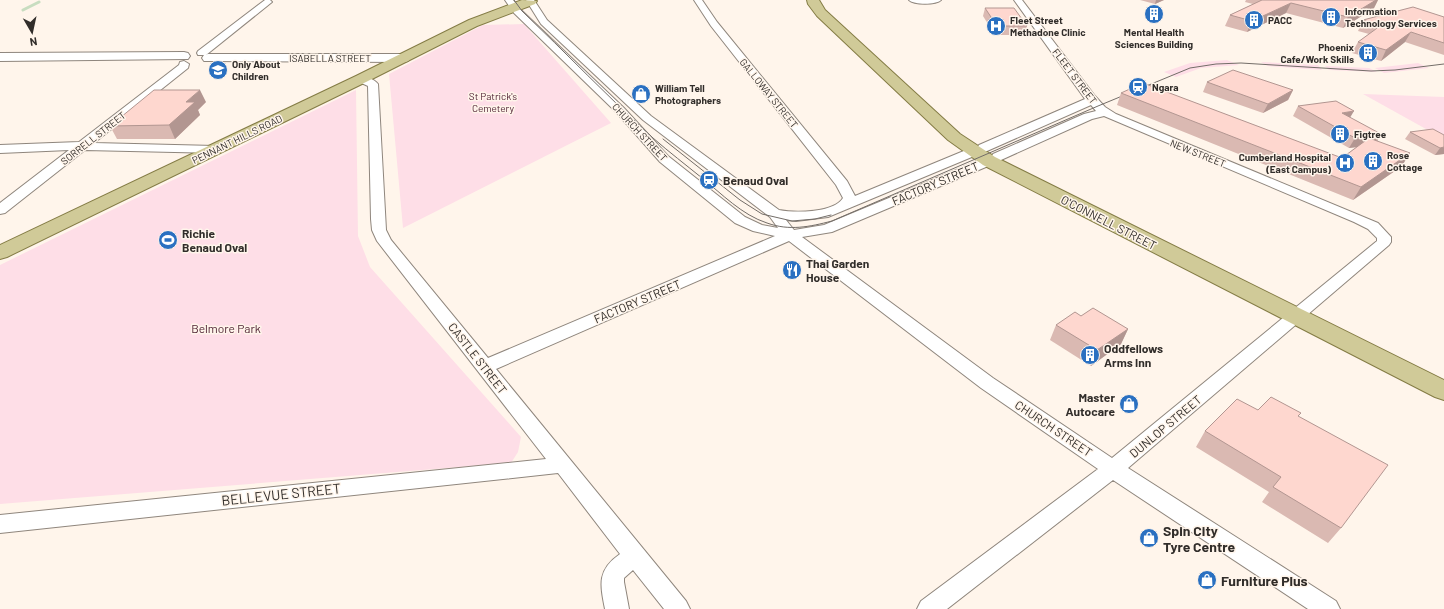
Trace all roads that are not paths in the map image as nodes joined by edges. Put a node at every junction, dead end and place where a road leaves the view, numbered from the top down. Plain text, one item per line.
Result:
1 (533, 0) edge
2 (698, 0) edge
3 (813, 0) edge
4 (826, 0) edge
5 (913, 0) edge
6 (936, 0) edge
7 (1018, 0) edge
8 (268, 1) edge
9 (510, 3) edge
10 (527, 20) junction
11 (479, 21) junction
12 (205, 55) junction
13 (0, 57) edge
14 (404, 58) junction
15 (184, 60) junction
16 (361, 79) junction
17 (1091, 98) junction
18 (1105, 112) junction
19 (82, 146) junction
20 (0, 149) edge
21 (215, 150) junction
22 (986, 154) junction
23 (842, 184) junction
24 (878, 192) junction
25 (846, 205) junction
26 (0, 210) edge
27 (776, 214) junction
28 (804, 217) junction
29 (1379, 231) joint
30 (790, 235) junction
31 (0, 253) edge
32 (1298, 313) junction
33 (484, 367) junction
34 (1444, 380) edge
35 (1444, 391) edge
36 (562, 464) junction
37 (1113, 468) junction
38 (0, 524) edge
39 (636, 555) junction
40 (617, 609) edge
41 (678, 609) edge
42 (929, 609) edge
43 (1328, 609) edge

1 - 9 main road, PENNANT HILLS ROAD
1 - 27 street, CHURCH STREET
2 - 23 street, GALLOWAY STREET
3 - 22 main road, O'CONNELL STREET
4 - 22 main road, O'CONNELL STREET
5 - 6 street
7 - 17 street, FLEET STREET
8 - 12 street
9 - 10 street, CHURCH STREET
9 - 11 main road, PENNANT HILLS ROAD
10 - 11 street
10 - 30 street, CHURCH STREET
11 - 14 main road, PENNANT HILLS ROAD
12 - 14 street, ISABELLA STREET
12 - 15 street, ISABELLA STREET
13 - 15 street
14 - 16 main road, PENNANT HILLS ROAD
15 - 19 street, SORRELL STREET
16 - 21 main road, PENNANT HILLS ROAD
16 - 33 street, CASTLE STREET
17 - 18 street, FLEET STREET
17 - 22 street, FACTORY STREET
18 - 22 street, FACTORY STREET
18 - 29 street, NEW STREET
19 - 20 street
19 - 21 street
19 - 26 street, SORRELL STREET
21 - 31 main road, PENNANT HILLS ROAD
22 - 24 street, FACTORY STREET
22 - 30 street, FACTORY STREET
22 - 32 main road, O'CONNELL STREET
23 - 24 street
23 - 25 street, GALLOWAY STREET
24 - 25 street, FACTORY STREET
25 - 28 street, FACTORY STREET
27 - 28 street
27 - 30 street, CHURCH STREET
28 - 30 street
29 - 32 street, DUNLOP STREET
30 - 33 street, FACTORY STREET
30 - 37 street, CHURCH STREET
32 - 34 main road, O'CONNELL STREET
32 - 35 main road, O'CONNELL STREET
32 - 37 street, DUNLOP STREET
33 - 36 street, CASTLE STREET
36 - 38 street, BELLEVUE STREET
36 - 39 street, CASTLE STREET
37 - 42 street, DUNLOP STREET
37 - 43 street, CHURCH STREET
39 - 40 street
39 - 41 street, CASTLE STREET

